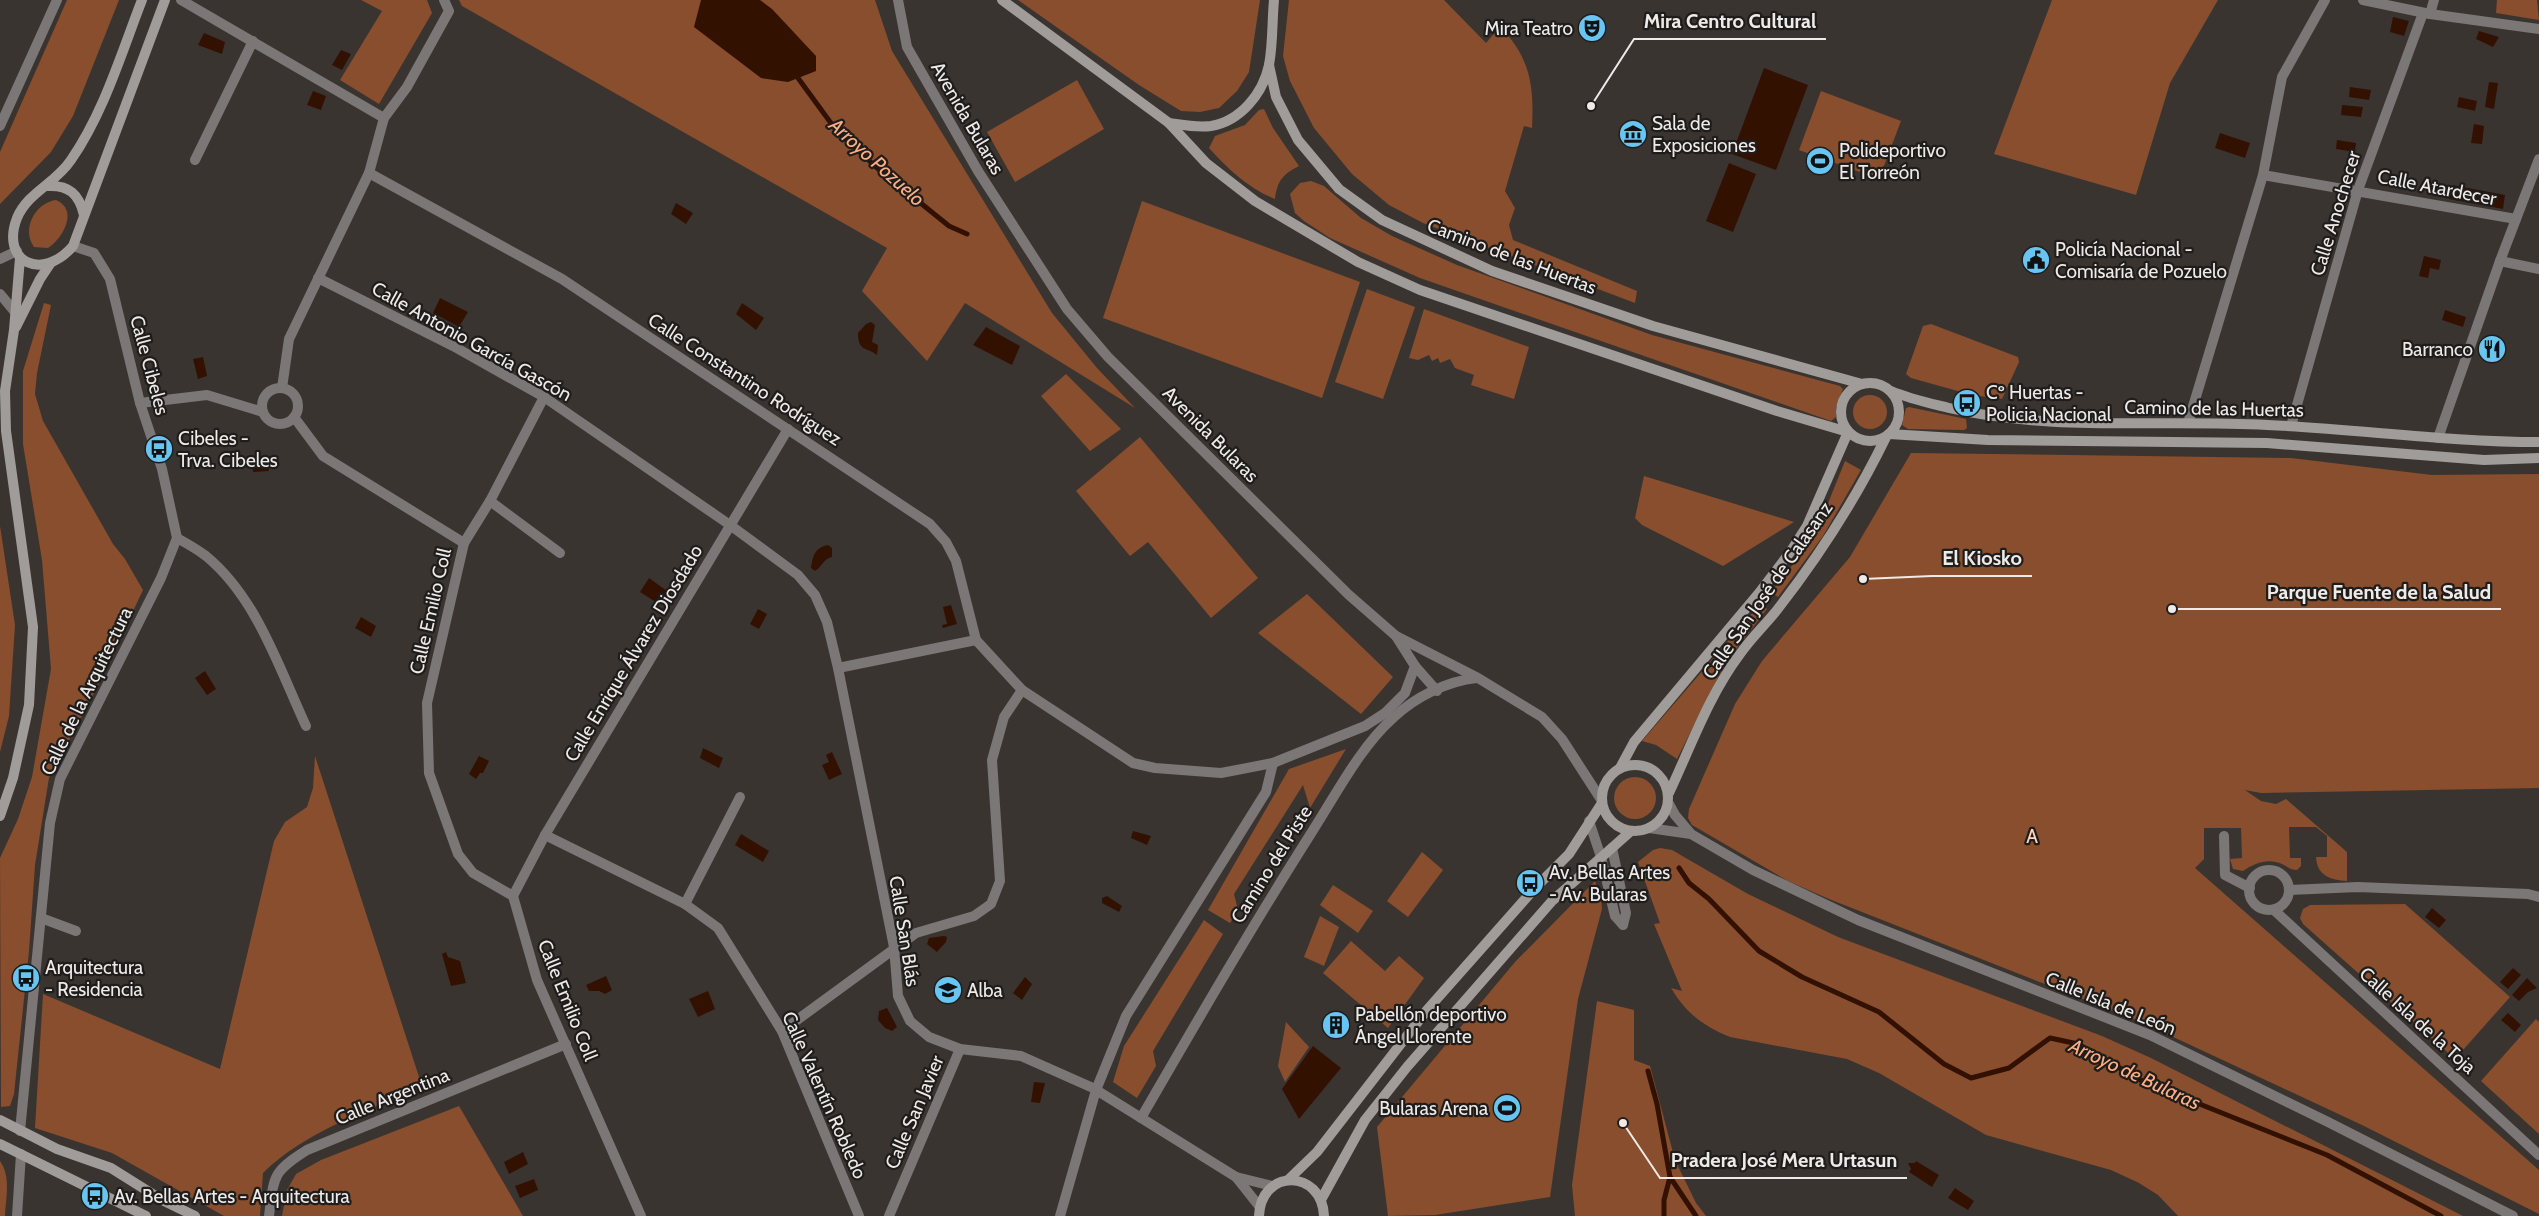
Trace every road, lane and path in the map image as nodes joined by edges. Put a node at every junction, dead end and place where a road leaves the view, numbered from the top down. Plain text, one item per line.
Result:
1 (57, 0) edge
2 (142, 0) edge
3 (165, 0) edge
4 (181, 0) edge
5 (444, 0) edge
6 (898, 0) edge
7 (1002, 0) edge
8 (1274, 0) edge
9 (2324, 0) edge
10 (2363, 0) edge
11 (2434, 0) edge
12 (2426, 13) junction
13 (2539, 29) edge
14 (253, 40) junction
15 (1269, 65) junction
16 (384, 118) junction
17 (1169, 122) junction
18 (0, 126) edge
19 (2539, 159) edge
20 (195, 160) dead end
21 (369, 173) junction
22 (2263, 175) junction
23 (48, 186) junction
24 (2358, 190) junction
25 (84, 215) junction
26 (2516, 219) junction
27 (73, 246) junction
28 (19, 254) junction
29 (0, 259) edge
30 (2500, 261) junction
31 (50, 264) junction
32 (2539, 269) edge
33 (318, 278) junction
34 (0, 294) edge
35 (15, 312) junction
36 (14, 330) junction
37 (1862, 384) junction
38 (282, 388) junction
39 (1891, 391) junction
40 (544, 397) junction
41 (140, 403) junction
42 (263, 412) junction
43 (294, 417) junction
44 (2188, 423) junction
45 (2291, 426) junction
46 (788, 429) junction
47 (1848, 432) junction
48 (1888, 435) junction
49 (2438, 438) junction
50 (2539, 442) edge
51 (2539, 458) edge
52 (490, 501) junction
53 (172, 511) joint
54 (730, 524) junction
55 (176, 538) junction
56 (464, 543) junction
57 (560, 553) dead end
58 (1396, 636) junction
59 (976, 640) junction
60 (1415, 666) junction
61 (838, 668) junction
62 (1478, 678) junction
63 (1022, 690) junction
64 (1437, 691) junction
65 (306, 726) dead end
66 (1273, 763) junction
67 (1620, 768) junction
68 (1669, 793) junction
69 (740, 796) dead end
70 (1602, 802) junction
71 (1669, 804) junction
72 (0, 816) edge
73 (1588, 821) junction
74 (1649, 828) junction
75 (1631, 831) junction
76 (1691, 834) junction
77 (544, 835) junction
78 (2224, 836) dead end
79 (1612, 848) junction
80 (1601, 857) junction
81 (2250, 888) junction
82 (2289, 890) junction
83 (513, 896) junction
84 (2539, 897) edge
85 (685, 904) junction
86 (2274, 910) junction
87 (41, 918) junction
88 (76, 932) dead end
89 (894, 947) junction
90 (782, 1032) junction
91 (566, 1044) junction
92 (960, 1049) junction
93 (1096, 1090) junction
94 (1141, 1118) junction
95 (0, 1120) edge
96 (20, 1130) junction
97 (0, 1144) edge
98 (21, 1154) junction
99 (2539, 1154) edge
100 (1236, 1177) junction
101 (1289, 1180) junction
102 (1272, 1186) junction
103 (1322, 1198) junction
104 (1259, 1211) edge
105 (17, 1216) edge
106 (146, 1216) edge
107 (194, 1216) edge
108 (269, 1216) edge
109 (641, 1216) edge
110 (859, 1216) edge
111 (889, 1216) edge
112 (1060, 1216) edge
113 (1324, 1216) edge
114 (2512, 1216) edge

1 - 18 street
2 - 23 main road
3 - 25 main road
4 - 14 street
5 - 16 street
6 - 58 street, Avenida Bularas
7 - 17 main road
8 - 15 main road
9 - 22 street
10 - 12 street
11 - 12 street, Calle Anochecer
12 - 13 street
12 - 24 street, Calle Anochecer
14 - 16 street
14 - 20 street
15 - 17 main road
15 - 37 main road, Camino de las Huertas
16 - 21 street
17 - 47 main road
19 - 26 street
21 - 33 street
21 - 46 street, Calle Constantino Rodríguez
22 - 24 street, Calle Atardecer
22 - 44 street
23 - 25 main road
23 - 28 main road
24 - 26 street, Calle Atardecer
24 - 45 street, Calle Anochecer
25 - 27 main road
26 - 30 street
27 - 31 main road
27 - 41 street, Calle Cibeles
28 - 29 street
28 - 31 main road
28 - 35 main road
30 - 32 street
30 - 49 street
31 - 36 main road
33 - 38 street
33 - 40 street, Calle Antonio García Gascón
34 - 35 street
35 - 36 main road
36 - 72 main road
37 - 39 main road
37 - 47 main road
38 - 42 street
38 - 43 street
39 - 44 main road, Camino de las Huertas
39 - 48 main road
40 - 52 street, Calle Emilio Coll
40 - 54 street, Calle Antonio García Gascón
41 - 42 street
41 - 53 street, Calle Cibeles
42 - 43 street
43 - 56 street
44 - 45 main road, Camino de las Huertas
45 - 49 main road, Camino de las Huertas
46 - 54 street, Calle Enrique Álvarez Diosdado
46 - 59 street, Calle Constantino Rodríguez
47 - 48 main road
47 - 67 main road, Calle San José de Calasanz
48 - 51 main road, Camino de las Huertas
48 - 68 main road, Calle San José de Calasanz
49 - 50 main road, Camino de las Huertas
52 - 56 street, Calle Emilio Coll
52 - 57 street
53 - 55 street, Calle de la Arquitectura
54 - 61 street, Calle San Blás
54 - 77 street, Calle Enrique Álvarez Diosdado
55 - 65 street
55 - 87 street, Calle de la Arquitectura
56 - 83 street, Calle Emilio Coll
58 - 60 street
58 - 62 street, Avenida Bularas
59 - 61 street
59 - 63 street, Calle Constantino Rodríguez
60 - 64 street
60 - 66 street, Calle Constantino Rodríguez
61 - 89 street, Calle San Blás
62 - 64 street, Camino del Piste
62 - 70 street, Avenida Bularas
63 - 66 street, Calle Constantino Rodríguez
63 - 89 street
64 - 94 street, Camino del Piste
66 - 93 street
67 - 68 main road
67 - 70 main road
68 - 71 main road
69 - 85 street
70 - 73 main road
70 - 75 main road
71 - 74 main road
71 - 76 street, Calle Isla de León
73 - 80 street
73 - 101 main road
74 - 75 main road
74 - 76 street, Calle Isla de León
75 - 79 main road
76 - 114 street, Calle Isla de León
77 - 83 street, Calle Enrique Álvarez Diosdado
77 - 85 street, Calle Valentín Robledo
78 - 81 street
79 - 80 main road
79 - 80 street
80 - 103 main road
81 - 82 street
81 - 86 street
82 - 84 street
82 - 86 street
83 - 91 street, Calle Emilio Coll
85 - 90 street, Calle Valentín Robledo
86 - 99 street, Calle Isla de la Toja
87 - 88 street
87 - 96 street, Calle de la Arquitectura
89 - 90 street
89 - 92 street, Calle San Blás
90 - 110 street, Calle Valentín Robledo
91 - 108 street, Calle Argentina
91 - 109 street, Calle Emilio Coll
92 - 93 street, Calle San Blás
92 - 111 street, Calle San Javier
93 - 94 street, Calle San Blás
93 - 112 street
94 - 100 street, Calle San Blás
95 - 96 main road
96 - 107 main road
97 - 98 main road
98 - 105 street
98 - 106 main road
100 - 102 street, Calle San Blás
100 - 104 street, Calle San Blás
101 - 102 main road
101 - 103 main road
102 - 104 main road
103 - 113 main road

